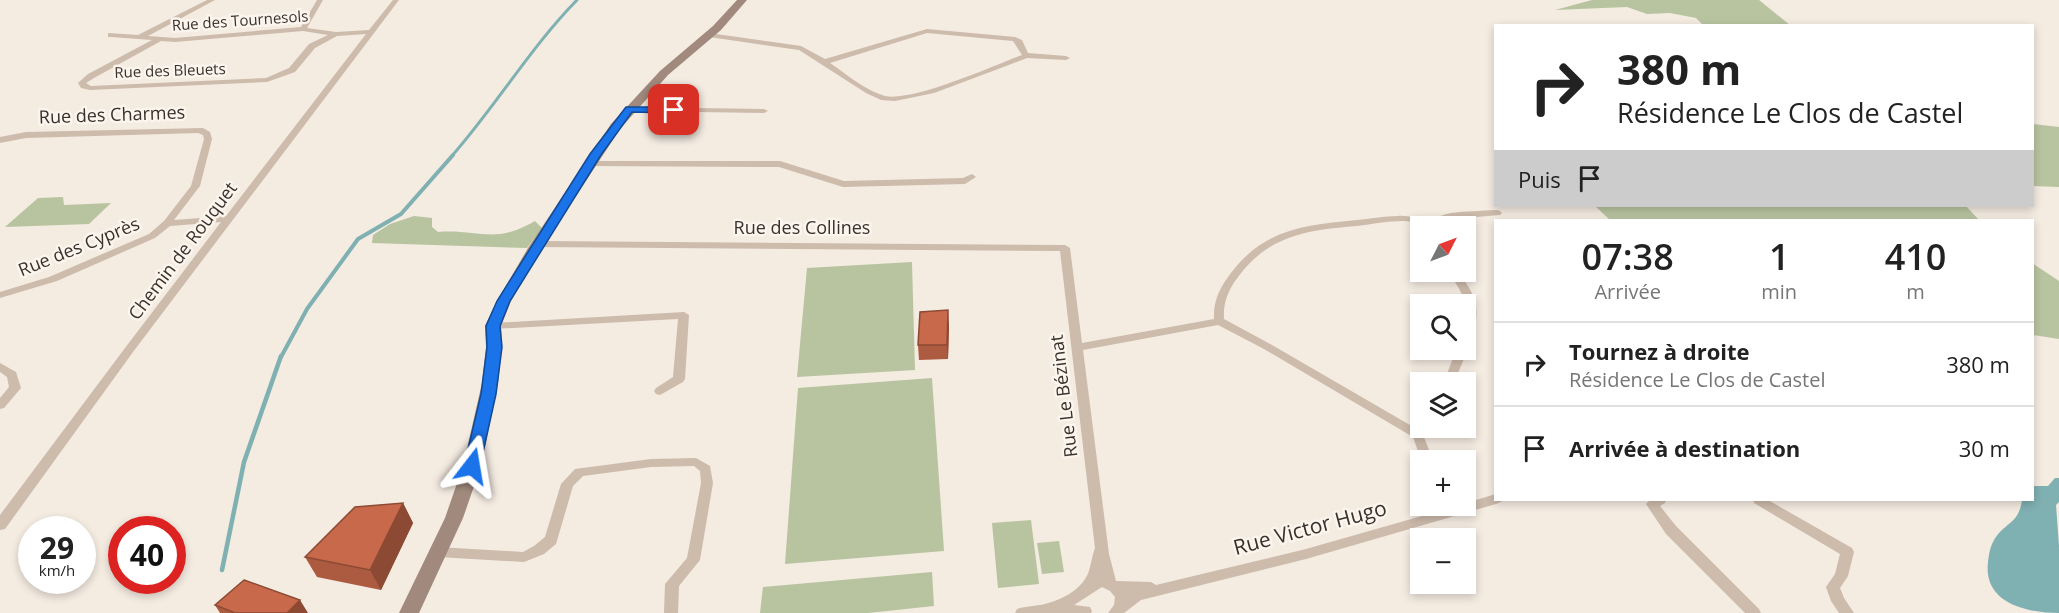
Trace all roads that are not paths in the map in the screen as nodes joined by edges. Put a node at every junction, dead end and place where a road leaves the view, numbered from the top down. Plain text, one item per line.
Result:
1 (212, 0) edge
2 (320, 0) edge
3 (396, 0) edge
4 (742, 0) edge
5 (303, 29) junction
6 (371, 32) junction
7 (336, 34) junction
8 (111, 35) dead end
9 (709, 35) junction
10 (140, 37) junction
11 (160, 39) junction
12 (1026, 56) junction
13 (1065, 58) dead end
14 (824, 62) junction
15 (629, 109) junction
16 (764, 111) dead end
17 (0, 140) edge
18 (589, 164) junction
19 (972, 177) dead end
20 (1497, 213) dead end
21 (1451, 216) edge
22 (228, 219) junction
23 (1410, 220) edge
24 (167, 223) junction
25 (538, 244) junction
26 (1065, 248) joint
27 (0, 294) edge
28 (1219, 321) junction
29 (493, 326) junction
30 (1077, 342) junction
31 (0, 366) edge
32 (660, 391) dead end
33 (0, 405) edge
34 (1410, 425) edge
35 (1494, 500) edge
36 (1658, 501) edge
37 (1761, 501) edge
38 (1476, 506) edge
39 (1423, 516) edge
40 (0, 525) edge
41 (1102, 539) junction
42 (438, 552) junction
43 (1111, 585) junction
44 (1169, 587) junction
45 (1085, 588) junction
46 (1044, 610) junction
47 (1118, 611) edge
48 (1087, 612) edge
49 (409, 613) edge
50 (672, 613) edge
51 (1022, 613) edge
52 (1754, 613) edge
53 (1847, 613) edge

1 - 10 street
2 - 5 street
3 - 6 street, Chemin de Rouquet
4 - 9 street
5 - 7 street, Rue des Tournesols
5 - 11 street, Rue des Tournesols
6 - 7 street, Rue des Tournesols
6 - 22 street, Chemin de Rouquet
7 - 11 street, Rue des Bleuets
8 - 10 street, Rue des Tournesols
9 - 14 street
9 - 15 street
10 - 11 street, Rue des Tournesols
12 - 13 street
12 - 14 street
12 - 14 street
15 - 16 street
15 - 18 street
17 - 24 street, Rue des Charmes
18 - 19 street
18 - 25 street
20 - 21 street
22 - 24 street
22 - 40 street, Chemin de Rouquet
23 - 28 street
24 - 27 street, Rue des Cyprès
25 - 26 street, Rue des Collines
25 - 29 street
26 - 30 street, Rue Le Bézinat
28 - 30 street
28 - 34 street
29 - 32 street
29 - 42 street
30 - 41 street, Rue Le Bézinat
31 - 33 street
35 - 38 street, Rue Victor Hugo
36 - 52 street
37 - 53 street
39 - 44 street, Rue Victor Hugo
41 - 43 street, Rue Le Bézinat
41 - 45 street, Rue Le Bézinat
42 - 49 street
42 - 50 street
43 - 44 street, Rue Victor Hugo
43 - 45 street, Rue Victor Hugo
43 - 47 street, Rue Le Bézinat
44 - 47 street, Rue Victor Hugo
45 - 46 street
45 - 48 street
46 - 48 street
46 - 51 street

